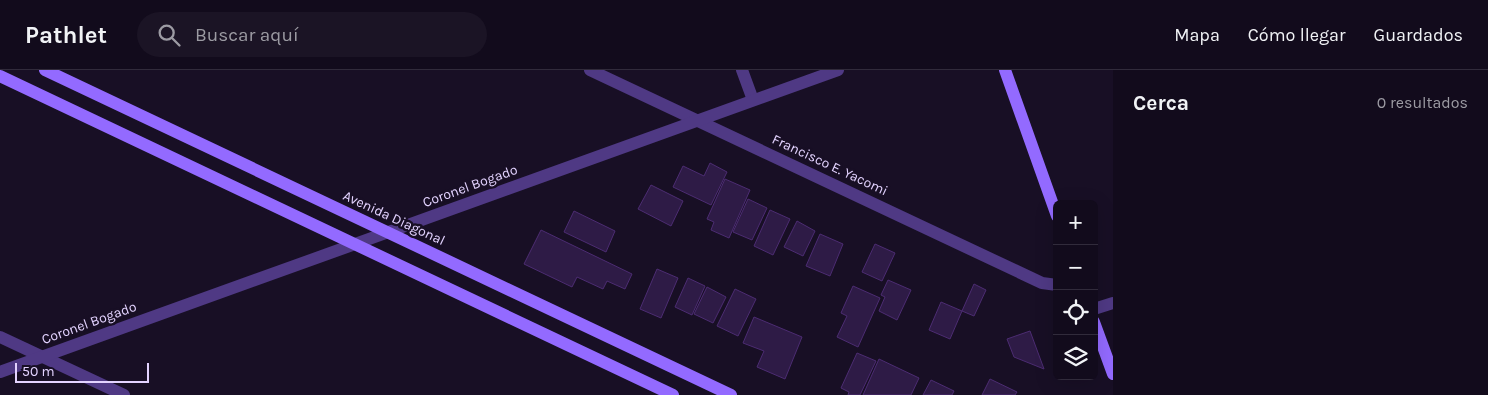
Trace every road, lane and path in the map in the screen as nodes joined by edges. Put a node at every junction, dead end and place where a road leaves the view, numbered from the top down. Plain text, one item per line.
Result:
1 (45, 70) edge
2 (590, 70) edge
3 (742, 70) edge
4 (838, 70) edge
5 (1005, 70) edge
6 (0, 76) edge
7 (753, 100) junction
8 (699, 120) junction
9 (1053, 205) edge
10 (387, 232) junction
11 (353, 243) junction
12 (1053, 284) edge
13 (1113, 303) edge
14 (1098, 308) edge
15 (1098, 333) edge
16 (0, 337) edge
17 (41, 356) junction
18 (0, 372) edge
19 (1113, 374) edge
20 (124, 395) edge
21 (673, 395) edge
22 (731, 395) edge

1 - 10 main road, Avenida Diagonal
2 - 8 street, Francisco E. Yacomi
3 - 7 street
4 - 7 street, Coronel Bogado
5 - 9 main road
6 - 11 main road
7 - 8 street, Coronel Bogado
8 - 10 street, Coronel Bogado
8 - 12 street, Francisco E. Yacomi
10 - 11 street, Coronel Bogado
10 - 22 main road, Avenida Diagonal
11 - 17 street, Coronel Bogado
11 - 21 main road
13 - 14 street
15 - 19 main road
16 - 17 street
17 - 18 street, Coronel Bogado
17 - 20 street

